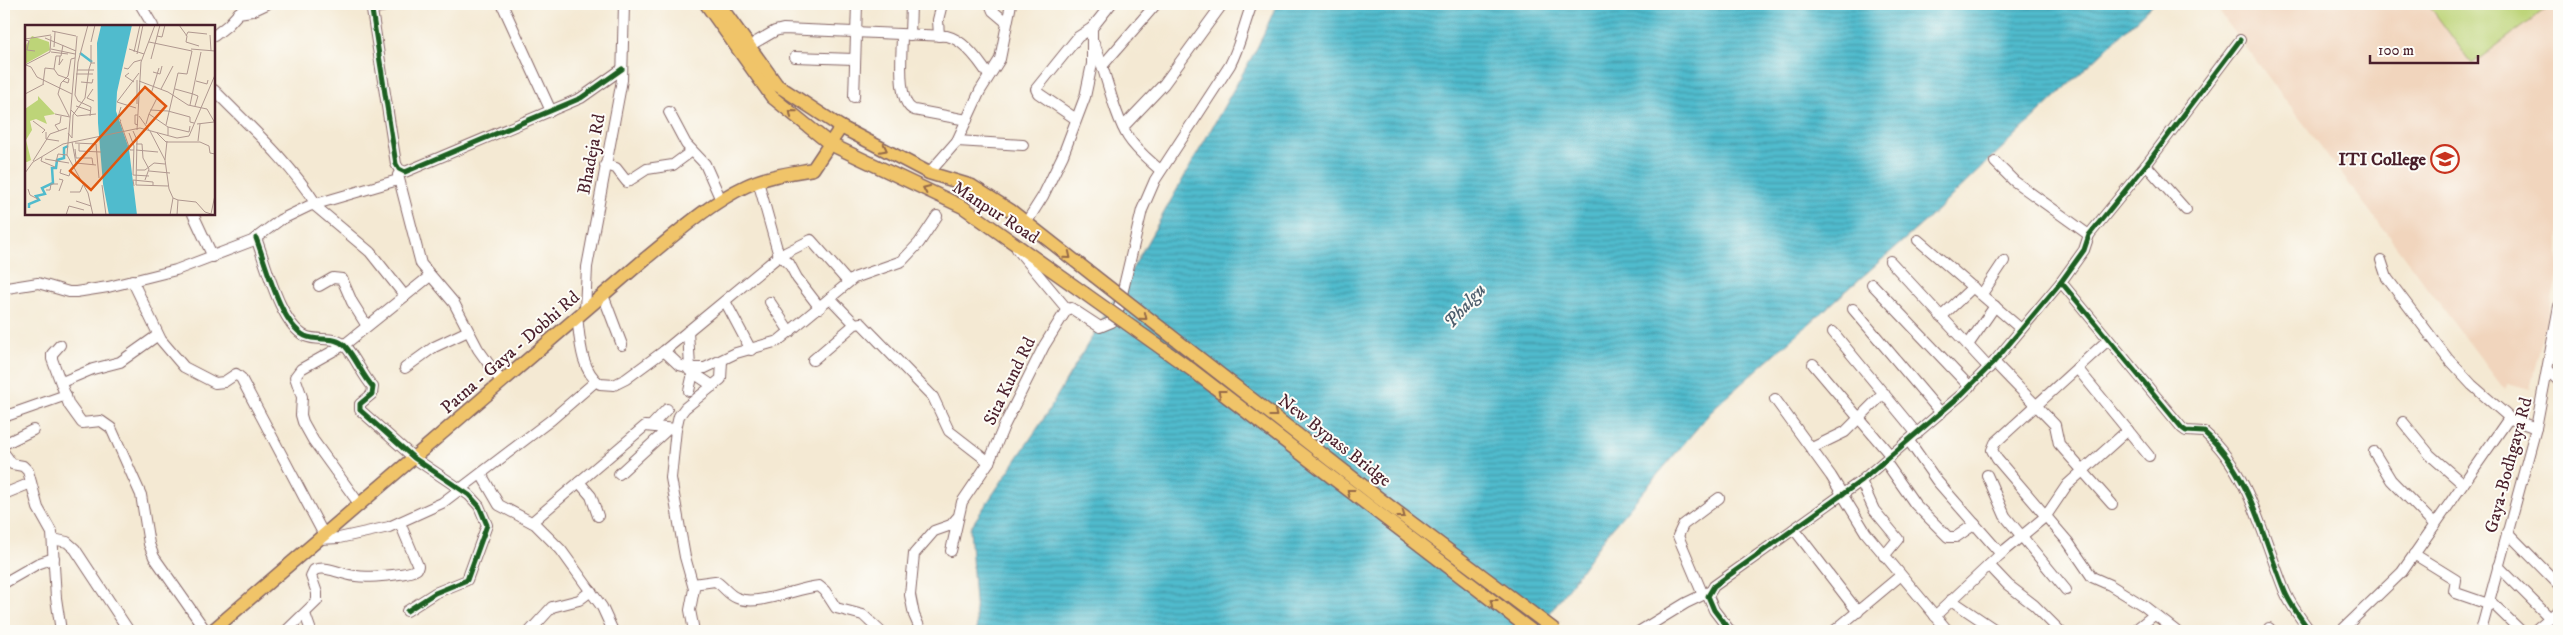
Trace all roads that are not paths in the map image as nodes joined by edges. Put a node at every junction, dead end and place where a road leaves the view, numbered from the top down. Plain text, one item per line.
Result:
1 (247, 4) edge
2 (267, 4) edge
3 (395, 4) edge
4 (502, 4) edge
5 (624, 4) edge
6 (706, 4) edge
7 (719, 4) edge
8 (857, 4) edge
9 (911, 4) edge
10 (942, 4) edge
11 (990, 4) edge
12 (1011, 4) edge
13 (1111, 4) edge
14 (1156, 4) edge
15 (1252, 4) edge
16 (145, 5) edge
17 (372, 6) edge
18 (1222, 6) dead end
19 (238, 13) junction
20 (1006, 22) junction
21 (153, 25) edge
22 (855, 32) junction
23 (1092, 32) junction
24 (215, 35) edge
25 (906, 35) junction
26 (939, 36) junction
27 (2240, 40) dead end
28 (749, 46) junction
29 (796, 57) dead end
30 (854, 59) junction
31 (1104, 65) junction
32 (622, 69) junction
33 (989, 76) junction
34 (215, 91) edge
35 (854, 98) dead end
36 (551, 111) junction
37 (669, 112) dead end
38 (1076, 119) junction
39 (967, 120) junction
40 (841, 127) junction
41 (1123, 127) junction
42 (956, 141) junction
43 (830, 144) junction
44 (1023, 146) dead end
45 (692, 151) junction
46 (1995, 162) dead end
47 (2146, 165) junction
48 (605, 166) junction
49 (399, 168) junction
50 (1160, 170) junction
51 (929, 172) junction
52 (398, 180) junction
53 (758, 181) junction
54 (722, 200) junction
55 (315, 205) junction
56 (2186, 210) dead end
57 (193, 215) edge
58 (937, 216) dead end
59 (1026, 222) junction
60 (2089, 235) junction
61 (256, 238) junction
62 (1010, 240) junction
63 (1918, 240) dead end
64 (779, 256) junction
65 (213, 257) junction
66 (2381, 260) dead end
67 (2004, 261) dead end
68 (1890, 262) dead end
69 (1093, 275) joint
70 (430, 276) junction
71 (132, 280) junction
72 (848, 282) junction
73 (2061, 282) junction
74 (1872, 284) dead end
75 (318, 286) dead end
76 (1973, 287) junction
77 (7, 288) dead end
78 (1084, 293) joint
79 (1982, 294) junction
80 (603, 295) junction
81 (405, 296) junction
82 (830, 298) junction
83 (724, 301) junction
84 (770, 302) dead end
85 (1995, 306) junction
86 (2559, 306) edge
87 (820, 308) junction
88 (1067, 309) junction
89 (1853, 309) dead end
90 (581, 313) junction
91 (1942, 317) junction
92 (855, 324) junction
93 (367, 326) junction
94 (2021, 329) junction
95 (688, 331) junction
96 (468, 332) junction
97 (790, 332) junction
98 (1833, 332) dead end
99 (158, 335) junction
100 (2108, 340) junction
101 (344, 345) junction
102 (622, 345) dead end
103 (1968, 345) junction
104 (60, 346) dead end
105 (751, 350) junction
106 (664, 351) junction
107 (813, 360) dead end
108 (722, 361) junction
109 (1813, 364) dead end
110 (1991, 365) junction
111 (405, 368) dead end
112 (2077, 368) junction
113 (689, 369) junction
114 (2548, 370) junction
115 (2559, 380) edge
116 (501, 381) junction
117 (596, 381) junction
118 (62, 382) junction
119 (713, 386) junction
120 (1970, 387) junction
121 (689, 391) dead end
122 (1884, 393) junction
123 (66, 395) junction
124 (1775, 398) dead end
125 (2035, 405) junction
126 (667, 409) dead end
127 (1941, 413) junction
128 (9, 415) dead end
129 (1858, 417) junction
130 (2511, 418) junction
131 (2404, 422) dead end
132 (651, 426) junction
133 (2536, 428) junction
134 (672, 429) junction
135 (33, 430) dead end
136 (2128, 430) junction
137 (1914, 438) junction
138 (4, 444) edge
139 (1812, 448) junction
140 (2374, 452) dead end
141 (4, 453) edge
142 (2149, 456) dead end
143 (414, 458) junction
144 (1888, 459) junction
145 (989, 462) junction
146 (2083, 470) junction
147 (481, 474) junction
148 (619, 474) dead end
149 (1987, 475) dead end
150 (1861, 481) junction
151 (579, 482) junction
152 (31, 483) junction
153 (2463, 484) junction
154 (461, 490) junction
155 (4, 494) edge
156 (1842, 496) junction
157 (1719, 498) dead end
158 (2112, 504) dead end
159 (360, 505) junction
160 (598, 516) dead end
161 (2046, 516) junction
162 (957, 518) junction
163 (532, 522) junction
164 (400, 523) junction
165 (1975, 524) junction
166 (2435, 525) junction
167 (1794, 529) junction
168 (2507, 532) junction
169 (2022, 535) junction
170 (321, 537) junction
171 (53, 539) junction
172 (951, 551) dead end
173 (2001, 554) junction
174 (2414, 554) junction
175 (1884, 556) junction
176 (54, 558) junction
177 (1989, 565) junction
178 (2498, 566) junction
179 (1900, 576) junction
180 (4, 584) edge
181 (693, 584) junction
182 (2559, 585) edge
183 (2066, 590) dead end
184 (591, 592) junction
185 (1706, 593) junction
186 (1951, 600) junction
187 (2489, 602) junction
188 (2559, 610) edge
189 (407, 611) dead end
190 (1858, 612) junction
191 (305, 614) junction
192 (2154, 615) junction
193 (1935, 616) junction
194 (2550, 618) junction
195 (61, 631) edge
196 (129, 631) edge
197 (206, 631) edge
198 (212, 631) edge
199 (286, 631) edge
200 (311, 631) edge
201 (530, 631) edge
202 (613, 631) edge
203 (694, 631) edge
204 (880, 631) edge
205 (921, 631) edge
206 (1532, 631) edge
207 (1556, 631) edge
208 (1640, 631) edge
209 (1730, 631) edge
210 (1834, 631) edge
211 (1948, 631) edge
212 (1997, 631) edge
213 (2060, 631) edge
214 (2134, 631) edge
215 (2176, 631) edge
216 (2310, 631) edge
217 (2342, 631) edge
218 (2481, 631) edge
219 (2521, 631) edge
220 (2534, 631) edge

1 - 19 street
2 - 19 street
3 - 17 street
4 - 36 street
5 - 32 street, Bhadeja Rd
43 -> 6 main road, Manpur Road
7 - 28 main road, Manpur Road
8 - 22 street
9 - 25 street
10 - 26 street
11 - 20 street
12 - 20 street
13 - 23 street
14 - 31 street
15 - 50 street
16 - 21 street
17 - 49 street
18 - 41 street
19 - 24 street
20 - 33 street
22 - 25 street
22 - 28 street
22 - 30 street
23 - 31 street
23 - 38 street
23 - 38 street
25 - 26 street
25 - 39 street
26 - 33 street
27 - 47 street
28 - 40 main road, Manpur Road
29 - 30 street
30 - 35 street
31 - 41 street
32 - 36 street
32 - 48 street, Bhadeja Rd
33 - 39 street
34 - 55 street
36 - 49 street
37 - 45 street
38 - 59 street
39 - 42 street
40 - 43 main road, Patna - Gaya - Dobhi Rd
40 -> 51 main road, Manpur Road
41 - 50 street
42 - 44 street
42 - 51 street
43 - 53 main road, Patna - Gaya - Dobhi Rd
62 -> 43 main road, Manpur Road
45 - 48 street
45 - 54 street
46 - 60 street
47 - 56 street
47 - 60 street
48 - 90 street, Bhadeja Rd
49 - 52 street
50 - 88 street
51 - 59 main road, Manpur Road
52 - 55 street
52 - 70 street
53 - 54 main road, Patna - Gaya - Dobhi Rd
53 - 64 street
54 - 80 main road, Patna - Gaya - Dobhi Rd
55 - 61 street
55 - 81 street
57 - 65 street
58 - 72 street
59 -> 69 main road, Manpur Road
60 - 73 street
61 - 65 street
61 - 101 street
62 - 78 main road, Manpur Road
62 - 88 street
63 - 76 street
64 - 72 street
64 - 83 street
64 - 87 street
65 - 71 street
66 - 130 street
67 - 79 street
68 - 91 street
69 -> 207 main road, New Bypass Bridge, bridge
70 - 81 street
70 - 96 street
71 - 77 street
71 - 99 street
72 - 82 street
73 - 94 street
73 - 100 street
74 - 120 street
75 - 93 street
76 - 79 street
76 - 91 street
206 -> 78 main road, New Bypass Bridge, bridge
79 - 85 street
80 - 90 main road, Patna - Gaya - Dobhi Rd
80 - 102 street
81 - 93 street
82 - 87 street
82 - 92 street
83 - 95 street
83 - 105 street
84 - 97 street
85 - 94 street
85 - 103 street
86 - 114 street, Gaya-Bodhgaya Rd
87 - 97 street
88 - 145 street, Sita Kund Rd
89 - 127 street
90 - 116 main road, Patna - Gaya - Dobhi Rd
90 - 117 street, Bhadeja Rd
91 - 103 street
92 - 107 street
92 - 145 street
93 - 101 street
94 - 110 street
95 - 106 street
95 - 113 street
96 - 111 street
96 - 116 street
97 - 105 street
98 - 122 street
99 - 118 street
99 - 170 street
100 - 112 street
100 - 216 street
101 - 143 street
101 - 159 street
103 - 110 street
104 - 118 street
105 - 108 street
106 - 113 street
106 - 117 street
108 - 113 street
108 - 119 street
109 - 129 street
110 - 120 street
110 - 125 street
112 - 125 street
112 - 136 street
113 - 119 street
113 - 121 street
114 - 115 street
114 - 133 street, Gaya-Bodhgaya Rd
116 - 143 main road, Patna - Gaya - Dobhi Rd
117 - 147 street
118 - 123 street
119 - 134 street
120 - 127 street
122 - 129 street
122 - 137 street
123 - 128 street
123 - 197 street
124 - 139 street
125 - 146 street
125 - 161 street
126 - 132 street
127 - 137 street
129 - 139 street
129 - 144 street
130 - 133 street
130 - 153 street
131 - 153 street
132 - 134 street
132 - 151 street
133 - 168 street, Gaya-Bodhgaya Rd
134 - 148 street
134 - 181 street
135 - 138 street
136 - 142 street
136 - 146 street
137 - 144 street
137 - 165 street
139 - 156 street
140 - 166 street
141 - 152 street
143 - 154 street
143 - 159 main road, Patna - Gaya - Dobhi Rd
144 - 150 street
144 - 165 street
145 - 162 street, Sita Kund Rd
146 - 158 street
146 - 161 street
147 - 154 street
147 - 163 street
149 - 169 street
150 - 156 street
150 - 175 street
151 - 160 street
151 - 163 street
152 - 155 street
152 - 171 street
153 - 166 street
154 - 164 street
154 - 189 street
156 - 167 street
156 - 175 street
157 - 185 street
159 - 170 main road, Patna - Gaya - Dobhi Rd
161 - 169 street
161 - 192 street
162 - 172 street, Sita Kund Rd
162 - 205 street
163 - 184 street
164 - 170 street
164 - 191 street
165 - 173 street
166 - 174 street
167 - 185 street
167 - 190 street
168 - 178 street, Gaya-Bodhgaya Rd
168 - 182 street
169 - 173 street
169 - 183 street
170 - 198 main road, Patna - Gaya - Dobhi Rd
171 - 176 street
171 - 196 street
173 - 177 street
174 - 187 street
174 - 217 street
175 - 179 street
176 - 180 street
176 - 195 street
177 - 186 street
177 - 213 street
178 - 187 street, Gaya-Bodhgaya Rd
178 - 194 street
179 - 190 street
179 - 193 street
181 - 203 street
181 - 204 street
184 - 201 street
184 - 202 street
185 - 208 street
185 - 209 street
186 - 193 street
186 - 212 street
187 - 218 street, Gaya-Bodhgaya Rd
187 - 219 street
188 - 194 street
190 - 210 street
191 - 199 street
191 - 200 street
192 - 214 street
192 - 215 street
193 - 211 street
194 - 220 street

